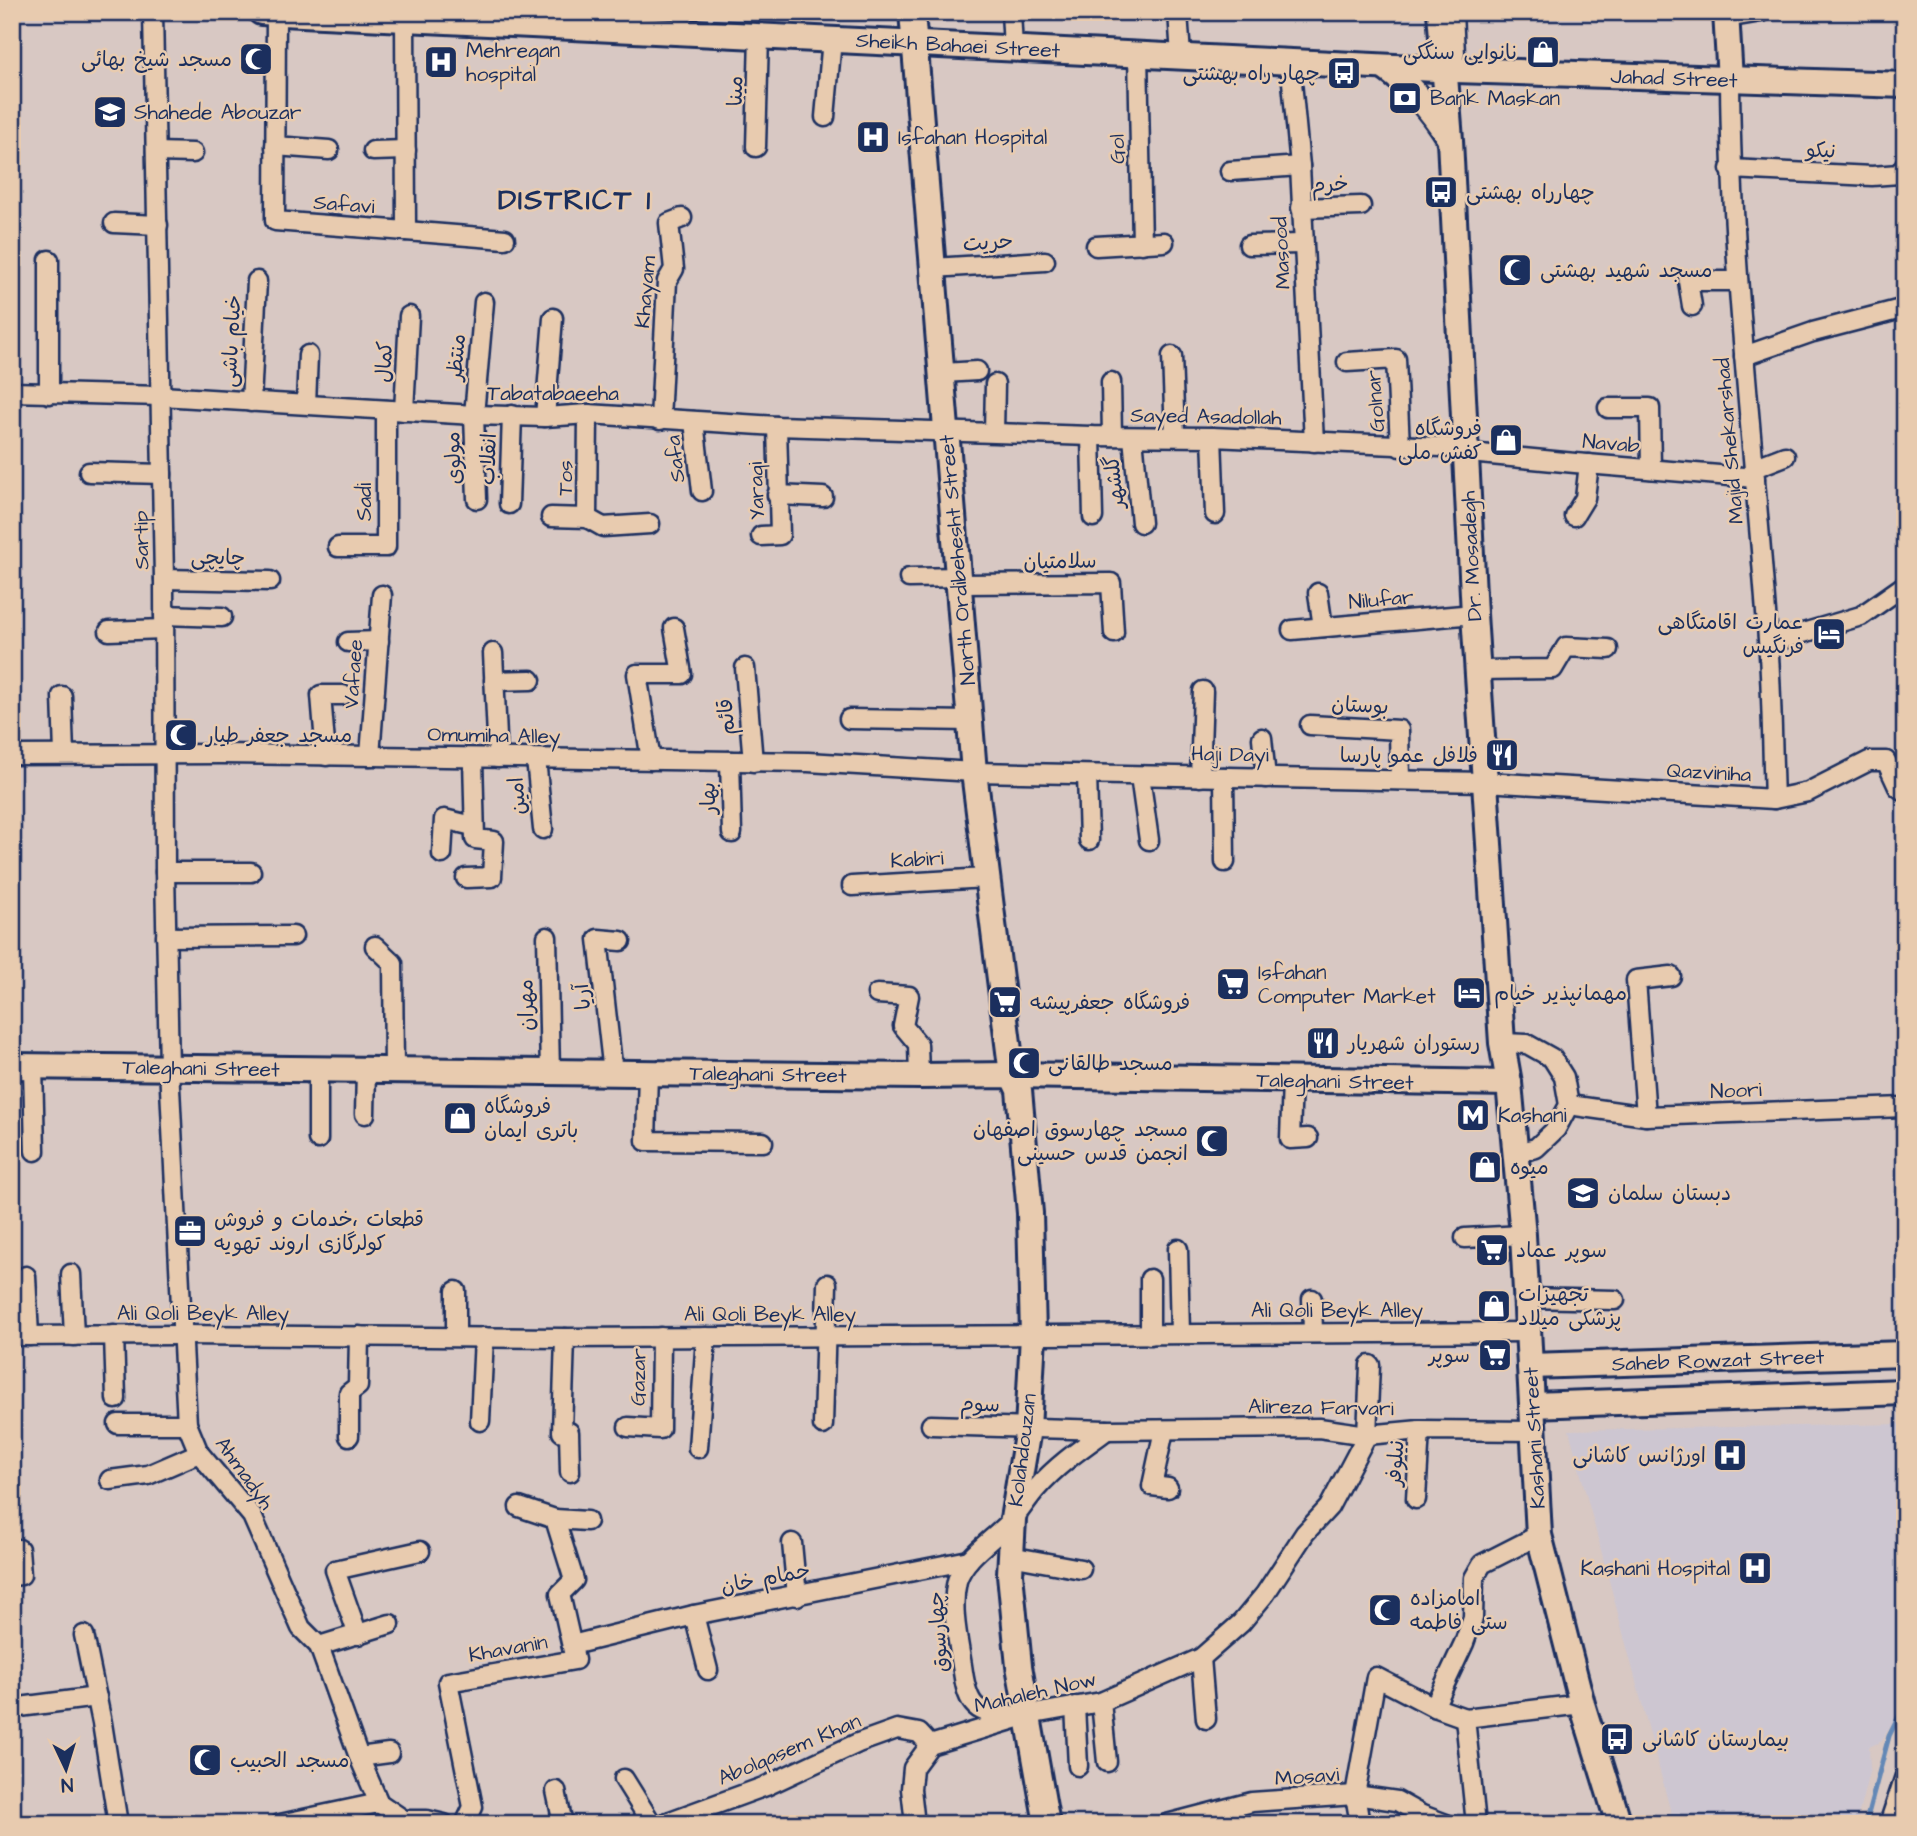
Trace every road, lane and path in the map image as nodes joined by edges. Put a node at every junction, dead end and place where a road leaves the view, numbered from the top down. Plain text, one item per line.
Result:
1 (153, 12) edge
2 (261, 12) edge
3 (912, 12) edge
4 (1011, 12) edge
5 (1178, 12) edge
6 (1440, 12) edge
7 (1452, 12) edge
8 (1761, 12) edge
9 (276, 13) edge
10 (310, 13) edge
11 (1726, 15) edge
12 (442, 17) edge
13 (405, 19) junction
14 (567, 20) edge
15 (759, 36) junction
16 (832, 39) junction
17 (914, 43) junction
18 (1013, 48) junction
19 (1138, 54) junction
20 (1181, 56) junction
21 (1290, 61) junction
22 (1450, 61) junction
23 (1384, 67) junction
24 (1730, 80) junction
25 (1905, 85) edge
26 (825, 117) dead end
27 (1450, 140) junction
28 (275, 146) junction
29 (756, 147) dead end
30 (328, 150) dead end
31 (406, 150) junction
32 (373, 151) dead end
33 (156, 152) junction
34 (193, 153) dead end
35 (1905, 165) edge
36 (1300, 166) junction
37 (1730, 169) junction
38 (1230, 172) dead end
39 (1361, 206) dead end
40 (1301, 208) junction
41 (682, 218) dead end
42 (114, 223) dead end
43 (158, 225) junction
44 (406, 231) junction
45 (505, 239) dead end
46 (1164, 242) dead end
47 (1142, 244) junction
48 (1303, 244) junction
49 (1249, 245) dead end
50 (1096, 246) dead end
51 (49, 260) dead end
52 (1045, 261) dead end
53 (933, 268) junction
54 (257, 281) dead end
55 (1738, 281) junction
56 (484, 302) dead end
57 (1692, 306) dead end
58 (1905, 308) edge
59 (409, 316) dead end
60 (553, 318) dead end
61 (308, 355) dead end
62 (1172, 356) dead end
63 (1744, 356) junction
64 (1347, 362) dead end
65 (977, 371) dead end
66 (943, 373) junction
67 (1111, 382) dead end
68 (995, 384) dead end
69 (12, 392) edge
70 (49, 394) junction
71 (161, 396) junction
72 (251, 402) junction
73 (306, 404) junction
74 (1608, 408) dead end
75 (395, 411) junction
76 (588, 414) junction
77 (474, 415) junction
78 (512, 415) junction
79 (545, 417) junction
80 (660, 420) junction
81 (694, 421) junction
82 (777, 426) junction
83 (945, 432) junction
84 (994, 432) junction
85 (1091, 436) junction
86 (1112, 436) junction
87 (1175, 436) junction
88 (1133, 437) junction
89 (1212, 437) junction
90 (1314, 442) junction
91 (1400, 447) junction
92 (1465, 448) junction
93 (1785, 456) dead end
94 (1589, 464) junction
95 (1651, 469) junction
96 (89, 472) dead end
97 (1755, 473) junction
98 (162, 474) junction
99 (702, 491) dead end
100 (777, 495) junction
101 (823, 496) dead end
102 (478, 499) dead end
103 (509, 504) dead end
104 (1214, 514) dead end
105 (1574, 516) dead end
106 (551, 517) dead end
107 (1093, 517) dead end
108 (587, 518) junction
109 (1141, 523) dead end
110 (650, 524) dead end
111 (761, 536) dead end
112 (338, 547) dead end
113 (909, 578) dead end
114 (164, 579) junction
115 (270, 581) dead end
116 (959, 581) junction
117 (1905, 585) edge
118 (1318, 593) dead end
119 (382, 595) dead end
120 (1474, 614) junction
121 (222, 617) dead end
122 (164, 622) junction
123 (1323, 627) junction
124 (674, 628) dead end
125 (1292, 630) dead end
126 (109, 631) dead end
127 (1114, 633) dead end
128 (379, 641) junction
129 (348, 642) dead end
130 (1769, 643) junction
131 (1608, 649) dead end
132 (493, 653) dead end
133 (745, 668) dead end
134 (1478, 670) junction
135 (531, 680) dead end
136 (494, 681) junction
137 (1203, 691) dead end
138 (342, 695) dead end
139 (62, 696) dead end
140 (849, 719) dead end
141 (970, 721) junction
142 (1311, 726) dead end
143 (1262, 738) dead end
144 (64, 754) junction
145 (165, 754) junction
146 (12, 755) edge
147 (326, 755) junction
148 (370, 756) junction
149 (473, 758) junction
150 (498, 758) junction
151 (537, 759) junction
152 (651, 760) junction
153 (730, 761) junction
154 (753, 762) junction
155 (974, 772) junction
156 (1087, 775) junction
157 (1140, 776) junction
158 (1200, 777) junction
159 (1224, 777) junction
160 (1266, 778) junction
161 (1400, 780) junction
162 (1485, 782) junction
163 (1905, 792) edge
164 (1774, 799) junction
165 (473, 826) junction
166 (543, 829) dead end
167 (732, 834) dead end
168 (1089, 840) dead end
169 (1149, 840) dead end
170 (442, 854) dead end
171 (1225, 862) dead end
172 (165, 872) junction
173 (251, 872) dead end
174 (466, 878) dead end
175 (986, 878) junction
176 (852, 886) dead end
177 (293, 936) dead end
178 (166, 937) junction
179 (547, 937) dead end
180 (621, 941) dead end
181 (375, 946) dead end
182 (1671, 976) dead end
183 (877, 994) dead end
184 (1502, 1043) junction
185 (23, 1066) edge
186 (169, 1068) junction
187 (318, 1069) junction
188 (366, 1070) junction
189 (394, 1070) junction
190 (550, 1072) junction
191 (613, 1073) junction
192 (648, 1073) junction
193 (1012, 1075) junction
194 (919, 1076) junction
195 (1292, 1080) junction
196 (1516, 1083) junction
197 (1569, 1105) junction
198 (1905, 1107) edge
199 (365, 1114) dead end
200 (1646, 1116) junction
201 (1308, 1138) dead end
202 (318, 1139) dead end
203 (763, 1142) dead end
204 (35, 1151) dead end
205 (1516, 1153) junction
206 (1523, 1235) junction
207 (1465, 1238) dead end
208 (1178, 1249) dead end
209 (71, 1274) dead end
210 (26, 1276) dead end
211 (1150, 1279) dead end
212 (827, 1284) dead end
213 (456, 1292) dead end
214 (1527, 1298) junction
215 (1312, 1300) dead end
216 (1615, 1300) dead end
217 (1313, 1332) junction
218 (1528, 1332) junction
219 (114, 1335) junction
220 (182, 1335) junction
221 (1033, 1335) junction
222 (1150, 1335) junction
223 (1180, 1335) junction
224 (21, 1336) edge
225 (74, 1336) junction
226 (359, 1336) junction
227 (456, 1336) junction
228 (827, 1336) junction
229 (484, 1337) junction
230 (661, 1337) junction
231 (565, 1338) junction
232 (705, 1338) junction
233 (1905, 1354) edge
234 (1370, 1365) dead end
235 (1531, 1366) junction
236 (1905, 1392) edge
237 (116, 1399) dead end
238 (1532, 1405) junction
239 (480, 1421) dead end
240 (118, 1424) dead end
241 (187, 1424) junction
242 (823, 1425) dead end
243 (931, 1425) dead end
244 (628, 1427) dead end
245 (1028, 1429) junction
246 (1107, 1430) junction
247 (1164, 1430) junction
248 (1420, 1430) junction
249 (1535, 1431) junction
250 (1367, 1435) junction
251 (349, 1436) dead end
252 (698, 1448) dead end
253 (199, 1452) junction
254 (570, 1472) dead end
255 (110, 1479) dead end
256 (1168, 1489) dead end
257 (1416, 1499) dead end
258 (519, 1507) dead end
259 (555, 1519) junction
260 (1013, 1520) junction
261 (587, 1521) dead end
262 (1539, 1535) junction
263 (792, 1543) dead end
264 (19, 1549) dead end
265 (420, 1551) dead end
266 (1010, 1556) junction
267 (969, 1560) junction
268 (1081, 1569) dead end
269 (12, 1576) edge
270 (797, 1595) junction
271 (694, 1615) junction
272 (390, 1624) dead end
273 (84, 1635) dead end
274 (358, 1635) junction
275 (572, 1645) junction
276 (318, 1646) junction
277 (1201, 1658) junction
278 (708, 1670) dead end
279 (97, 1697) junction
280 (1101, 1702) junction
281 (1583, 1704) junction
282 (1075, 1706) junction
283 (1434, 1707) junction
284 (12, 1708) edge
285 (1028, 1714) junction
286 (1465, 1718) junction
287 (1206, 1719) dead end
288 (930, 1745) junction
289 (389, 1753) dead end
290 (359, 1757) junction
291 (1107, 1762) dead end
292 (1078, 1766) dead end
293 (1905, 1776) edge
294 (624, 1779) dead end
295 (556, 1791) dead end
296 (1355, 1795) junction
297 (379, 1803) junction
298 (404, 1822) edge
299 (118, 1824) edge
300 (280, 1824) edge
301 (444, 1824) edge
302 (465, 1824) edge
303 (563, 1824) edge
304 (652, 1824) edge
305 (662, 1824) edge
306 (915, 1824) edge
307 (1047, 1824) edge
308 (1167, 1824) edge
309 (1360, 1824) edge
310 (1446, 1824) edge
311 (1476, 1824) edge
312 (1619, 1824) edge
313 (1889, 1824) edge

1 - 33 street, Sartip
2 - 9 main road, Sheikh Bahaei Street
3 - 17 main road, North Ordibehesht Street
4 - 18 street
5 - 20 street
6 - 22 main road, Dr. Mosadegh
7 - 22 street
8 - 11 street
9 - 10 main road, Sheikh Bahaei Street
9 - 28 street, Safavi
10 - 13 main road, Sheikh Bahaei Street
11 - 24 main road
12 - 13 main road, Sheikh Bahaei Street
12 - 14 main road, Sheikh Bahaei Street
13 - 31 street, Safavi
14 - 15 main road, Sheikh Bahaei Street
15 - 16 main road, Sheikh Bahaei Street
15 - 29 street, مینا
16 - 17 main road, Sheikh Bahaei Street
16 - 26 street
17 - 18 main road, Sheikh Bahaei Street
17 - 53 main road, North Ordibehesht Street
18 - 19 main road, Sheikh Bahaei Street
19 - 20 main road, Sheikh Bahaei Street
19 - 47 street, Gol
20 - 21 main road, Sheikh Bahaei Street
21 - 23 main road, Sheikh Bahaei Street
21 - 36 street, Masood
22 - 23 main road, Sheikh Bahaei Street
22 - 24 main road, Jahad Street
22 - 27 main road, Dr. Mosadegh
23 - 27 main road
24 - 25 main road, Jahad Street
24 - 37 street, Majid Shekarshad
27 - 92 main road, Dr. Mosadegh
28 - 30 street
28 - 44 street, Safavi
31 - 32 street
31 - 44 street, Safavi
33 - 34 street
33 - 43 street, Sartip
35 - 37 street, نیکو
36 - 38 street
36 - 40 street, Masood
37 - 55 street, Majid Shekarshad
39 - 40 street, خرم
40 - 48 street, Masood
41 - 80 street, Khayam
42 - 43 street
43 - 71 street, Sartip
44 - 45 street
46 - 47 street
47 - 50 street
48 - 49 street
48 - 90 street, Masood
51 - 70 street
52 - 53 street, حریت
53 - 66 main road, North Ordibehesht Street
54 - 72 street, خیام باشی
55 - 57 street
55 - 63 street, Majid Shekarshad
56 - 77 street, منتظر
58 - 63 street
59 - 75 street, کمال
60 - 79 street
61 - 73 street
62 - 87 street
63 - 97 street, Majid Shekarshad
64 - 91 street, Golnar
65 - 66 street
66 - 83 main road, North Ordibehesht Street
67 - 86 street
68 - 84 street
69 - 70 street, Tabatabaeeha
70 - 71 street, Tabatabaeeha
71 - 72 street, Tabatabaeeha
71 - 98 street, Sartip
72 - 73 street, Tabatabaeeha
73 - 75 street, Tabatabaeeha
74 - 95 street
75 - 77 street, Tabatabaeeha
75 - 112 street, Sadi
76 - 79 street, Tabatabaeeha
76 - 80 street, Tabatabaeeha
76 - 108 street, Tos
77 - 78 street, Tabatabaeeha
77 - 102 street, مولوی
78 - 79 street, Tabatabaeeha
78 - 103 street, انقلاب
80 - 81 street, Tabatabaeeha
81 - 82 street, Tabatabaeeha
81 - 99 street, Safa
82 - 83 street, Tabatabaeeha
82 - 100 street, Yaraqi
83 - 84 street, Sayed Asadollah
83 - 116 main road, North Ordibehesht Street
84 - 85 street, Sayed Asadollah
85 - 86 street, Sayed Asadollah
85 - 107 street
86 - 88 street, Sayed Asadollah
87 - 88 street, Sayed Asadollah
87 - 89 street, Sayed Asadollah
88 - 109 street, گلشهر
89 - 90 street, Sayed Asadollah
89 - 104 street
90 - 91 street, Sayed Asadollah
91 - 92 street, Sayed Asadollah
92 - 94 street, Navab
92 - 120 main road, Dr. Mosadegh
93 - 97 street
94 - 95 street, Navab
94 - 105 street
95 - 97 street, Navab
96 - 98 street
97 - 130 street, Majid Shekarshad
98 - 114 street, Sartip
100 - 101 street
100 - 111 street, Yaraqi
106 - 108 street
108 - 110 street, Tos
113 - 116 street
114 - 115 street, چایچی
114 - 122 street, Sartip
116 - 127 street, سلامتیان
116 - 141 main road, North Ordibehesht Street
117 - 130 street
118 - 123 street
119 - 128 street, Vafaee
120 - 123 street, Nilufar
120 - 134 main road, Dr. Mosadegh
121 - 122 street
122 - 126 street
122 - 145 street, Sartip
123 - 125 street, Nilufar
124 - 152 street
128 - 129 street
128 - 148 street, Vafaee
130 - 164 street, Majid Shekarshad
131 - 134 street
132 - 136 street
133 - 154 street, قائم
134 - 162 main road, Dr. Mosadegh
135 - 136 street
136 - 150 street
137 - 158 street
138 - 147 street
139 - 144 street
140 - 141 street
141 - 155 main road, North Ordibehesht Street
142 - 161 street, بوستان
143 - 160 street
144 - 145 street, Omumiha Alley
144 - 146 street, Omumiha Alley
145 - 147 street, Omumiha Alley
145 - 172 street, Sartip
147 - 148 street, Omumiha Alley
148 - 149 street, Omumiha Alley
149 - 150 street, Omumiha Alley
149 - 165 street
150 - 151 street, Omumiha Alley
151 - 152 street, Omumiha Alley
151 - 166 street, امین
152 - 153 street, Omumiha Alley
153 - 154 street, Omumiha Alley
153 - 167 street, بهار
154 - 155 street, Omumiha Alley
155 - 156 street, Haji Dayi
155 - 175 main road, North Ordibehesht Street
156 - 157 street, Haji Dayi
156 - 168 street
157 - 158 street, Haji Dayi
157 - 169 street
158 - 159 street, Haji Dayi
159 - 160 street, Haji Dayi
159 - 171 street
160 - 161 street, Haji Dayi
161 - 162 street, Haji Dayi
162 - 164 street, Qazviniha
162 - 184 main road, Dr. Mosadegh
163 - 164 street, Qazviniha
165 - 170 street
165 - 174 street
172 - 173 street
172 - 178 street, Sartip
175 - 176 street, Kabiri
175 - 193 main road, North Ordibehesht Street
177 - 178 street
178 - 186 street, Sartip
179 - 190 street, مهران
180 - 191 street, آریا
181 - 189 street
182 - 200 street
183 - 194 street
184 - 196 main road, Kashani Street
184 - 197 street
185 - 186 main road, Taleghani Street
185 - 204 street
186 - 187 main road, Taleghani Street
186 - 220 street, Ahmadyh
187 - 188 main road, Taleghani Street
187 - 202 street
188 - 189 main road, Taleghani Street
188 - 199 street
189 - 190 main road, Taleghani Street
190 - 191 main road, Taleghani Street
191 - 192 main road, Taleghani Street
192 - 194 main road, Taleghani Street
192 - 203 street
193 - 194 main road, Taleghani Street
193 - 195 main road, Taleghani Street
193 - 221 main road, Kolahdouzan
195 - 196 main road, Taleghani Street
195 - 201 street
196 - 205 main road, Kashani Street
197 - 200 street, Noori
197 - 205 street
198 - 200 street, Noori
205 - 206 main road, Kashani Street
206 - 207 street
206 - 214 main road, Kashani Street
208 - 223 street
209 - 225 street
210 - 224 street
211 - 222 street
212 - 228 street
213 - 227 street
214 - 216 street
214 - 218 main road, Kashani Street
215 - 217 street
217 - 218 street, Ali Qoli Beyk Alley
217 - 223 street, Ali Qoli Beyk Alley
218 - 235 main road, Kashani Street
219 - 220 street, Ali Qoli Beyk Alley
219 - 225 street, Ali Qoli Beyk Alley
219 - 237 street
220 - 226 street, Ali Qoli Beyk Alley
220 - 241 street, Ahmadyh
221 - 222 street, Ali Qoli Beyk Alley
221 - 228 street, Ali Qoli Beyk Alley
221 - 245 main road, Kolahdouzan
222 - 223 street, Ali Qoli Beyk Alley
224 - 225 street, Ali Qoli Beyk Alley
226 - 227 street, Ali Qoli Beyk Alley
226 - 251 street
227 - 229 street, Ali Qoli Beyk Alley
228 - 232 street, Ali Qoli Beyk Alley
228 - 242 street
229 - 231 street, Ali Qoli Beyk Alley
229 - 239 street
230 - 231 street, Ali Qoli Beyk Alley
230 - 232 street, Ali Qoli Beyk Alley
230 - 244 street, Gazar
231 - 254 street
232 - 252 street
233 - 235 main road, Saheb Rowzat Street
234 - 250 street
235 - 238 main road, Kashani Street
236 - 238 main road, Saheb Rowzat Street
238 - 249 main road, Kashani Street
240 - 241 street
241 - 253 street, Ahmadyh
243 - 245 street, سوم
245 - 246 street, Alireza Farvari
245 - 260 main road, Kolahdouzan
246 - 247 street, Alireza Farvari
246 - 260 street
247 - 250 street, Alireza Farvari
247 - 256 street
248 - 249 street, Alireza Farvari
248 - 250 street, Alireza Farvari
248 - 257 street, نیلوفر
249 - 262 main road, Kashani Street
250 - 277 street, Mahaleh Now
253 - 255 street
253 - 276 street, Ahmadyh
258 - 259 street
259 - 261 street
259 - 275 street, Khavanin
260 - 266 main road, Kolahdouzan
260 - 267 street, چهارسوق
262 - 281 main road, Kashani Street
262 - 283 street
263 - 270 street
264 - 269 street
265 - 274 street
266 - 268 street
266 - 285 main road, Kolahdouzan
267 - 270 street, حمام خان
267 - 285 street, چهارسوق
270 - 271 street, حمام خان
271 - 275 street, حمام خان
271 - 278 street
272 - 274 street
273 - 279 street
274 - 276 street
275 - 302 street, Khavanin
276 - 290 street, Ahmadyh
277 - 280 street, Mahaleh Now
277 - 287 street
279 - 284 street
279 - 299 street
280 - 282 street, Mahaleh Now
280 - 291 street
281 - 286 street
281 - 312 main road, Kashani Street
282 - 285 street, Mahaleh Now
282 - 292 street
283 - 286 street
283 - 296 street
285 - 288 street, Mahaleh Now
285 - 307 main road, Kolahdouzan
286 - 311 street
288 - 305 street, Abolqasem Khan
288 - 306 street
289 - 290 street
290 - 297 street, Ahmadyh
293 - 313 street
294 - 304 street
295 - 303 street
296 - 308 street, Mosavi
296 - 309 street
296 - 310 street, Mosavi
297 - 298 street
297 - 300 street
298 - 301 street

